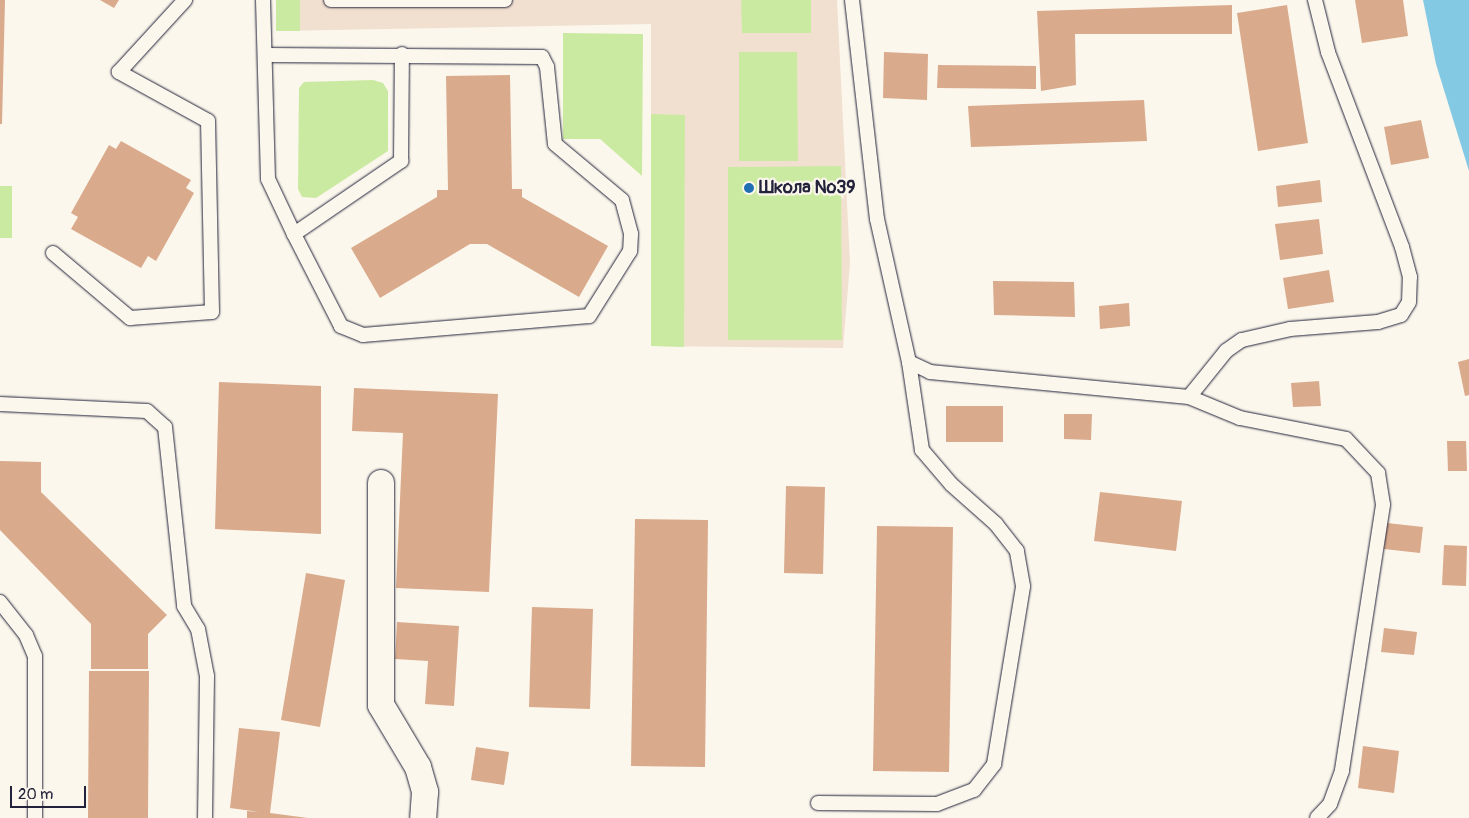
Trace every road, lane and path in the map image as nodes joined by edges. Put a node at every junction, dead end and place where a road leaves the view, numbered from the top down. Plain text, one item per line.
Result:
1 (185, 0) edge
2 (263, 0) edge
3 (331, 0) edge
4 (505, 0) edge
5 (852, 0) edge
6 (1314, 0) edge
7 (402, 54) junction
8 (267, 55) junction
9 (294, 234) junction
10 (53, 253) dead end
11 (909, 362) junction
12 (1189, 397) junction
13 (0, 404) edge
14 (381, 483) dead end
15 (0, 602) edge
16 (818, 803) dead end
17 (35, 818) edge
18 (204, 818) edge
19 (422, 818) edge
20 (1317, 818) edge

1 - 10 lane
2 - 8 lane
3 - 4 lane
5 - 11 lane
6 - 12 lane
7 - 8 lane
7 - 9 lane
7 - 9 lane
8 - 9 lane
11 - 12 lane
11 - 16 lane
12 - 20 lane
13 - 18 lane
14 - 19 street
15 - 17 lane

